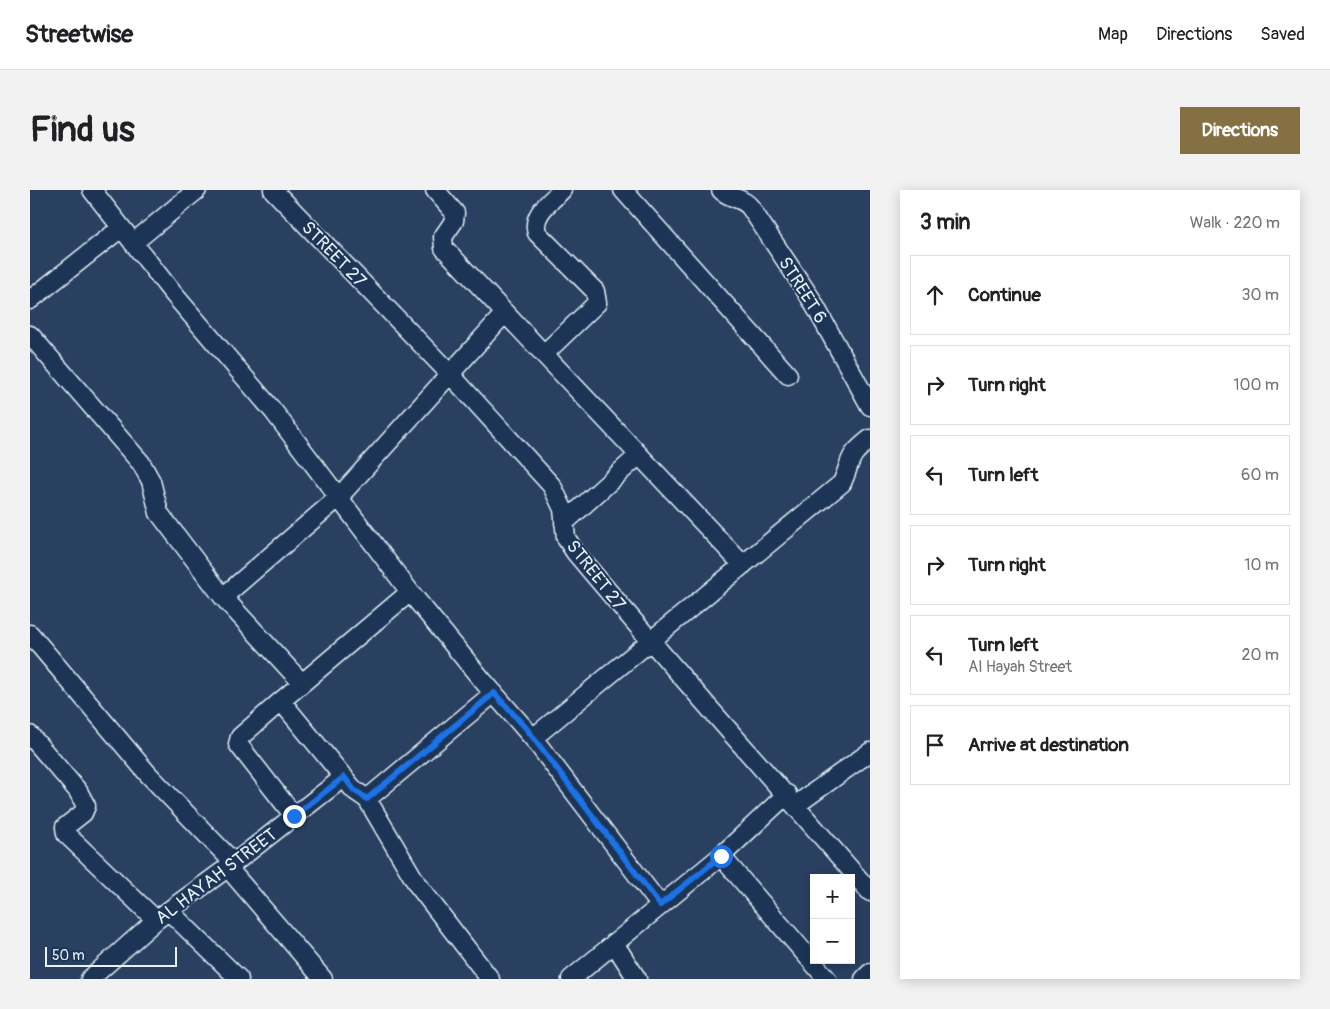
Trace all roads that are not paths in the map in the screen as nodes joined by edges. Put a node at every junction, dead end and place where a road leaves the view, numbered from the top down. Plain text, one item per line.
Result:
1 (92, 190) edge
2 (197, 190) edge
3 (273, 190) edge
4 (435, 190) edge
5 (562, 190) edge
6 (623, 190) edge
7 (720, 190) edge
8 (121, 228) junction
9 (134, 243) junction
10 (30, 300) edge
11 (505, 313) junction
12 (30, 335) edge
13 (544, 354) junction
14 (450, 374) junction
15 (788, 375) dead end
16 (864, 378) edge
17 (870, 406) edge
18 (870, 439) edge
19 (640, 455) junction
20 (338, 498) junction
21 (564, 523) junction
22 (743, 564) junction
23 (410, 592) junction
24 (223, 598) junction
25 (30, 634) edge
26 (651, 643) junction
27 (302, 683) junction
28 (494, 693) junction
29 (281, 701) junction
30 (30, 735) edge
31 (533, 738) junction
32 (870, 752) edge
33 (344, 777) junction
34 (367, 799) junction
35 (791, 800) junction
36 (294, 816) junction
37 (721, 856) junction
38 (231, 866) junction
39 (870, 891) edge
40 (660, 905) junction
41 (162, 916) junction
42 (614, 943) junction
43 (870, 973) edge
44 (90, 979) edge
45 (239, 979) edge
46 (323, 979) edge
47 (490, 979) edge
48 (571, 979) edge
49 (637, 979) edge
50 (827, 979) edge
51 (864, 979) edge

1 - 8 street
2 - 9 street
3 - 14 street, STREET 27
4 - 11 street
5 - 13 street
6 - 15 street
7 - 16 street, STREET 6
8 - 9 street
8 - 10 street
9 - 20 street
11 - 13 street
11 - 14 street
12 - 24 street
13 - 19 street
14 - 20 street
14 - 21 street, STREET 27
16 - 17 street, STREET 6
18 - 22 street
19 - 21 street
19 - 22 street
20 - 23 street
20 - 24 street
21 - 26 street, STREET 27
22 - 26 street
23 - 27 street
23 - 28 street
24 - 27 street
25 - 38 street
26 - 31 street
26 - 35 street, STREET 27
27 - 29 street
28 - 31 street
28 - 34 street
29 - 33 street
29 - 36 street
30 - 41 street
31 - 40 street
32 - 35 street
33 - 34 street
33 - 36 street, AL HAYAH STREET
34 - 47 street
35 - 37 street
35 - 39 street, STREET 27
36 - 38 street, AL HAYAH STREET
37 - 40 street
37 - 50 street
38 - 41 street, AL HAYAH STREET
38 - 46 street
40 - 42 street
41 - 44 street, AL HAYAH STREET
41 - 45 street
42 - 48 street
42 - 49 street
43 - 51 street

